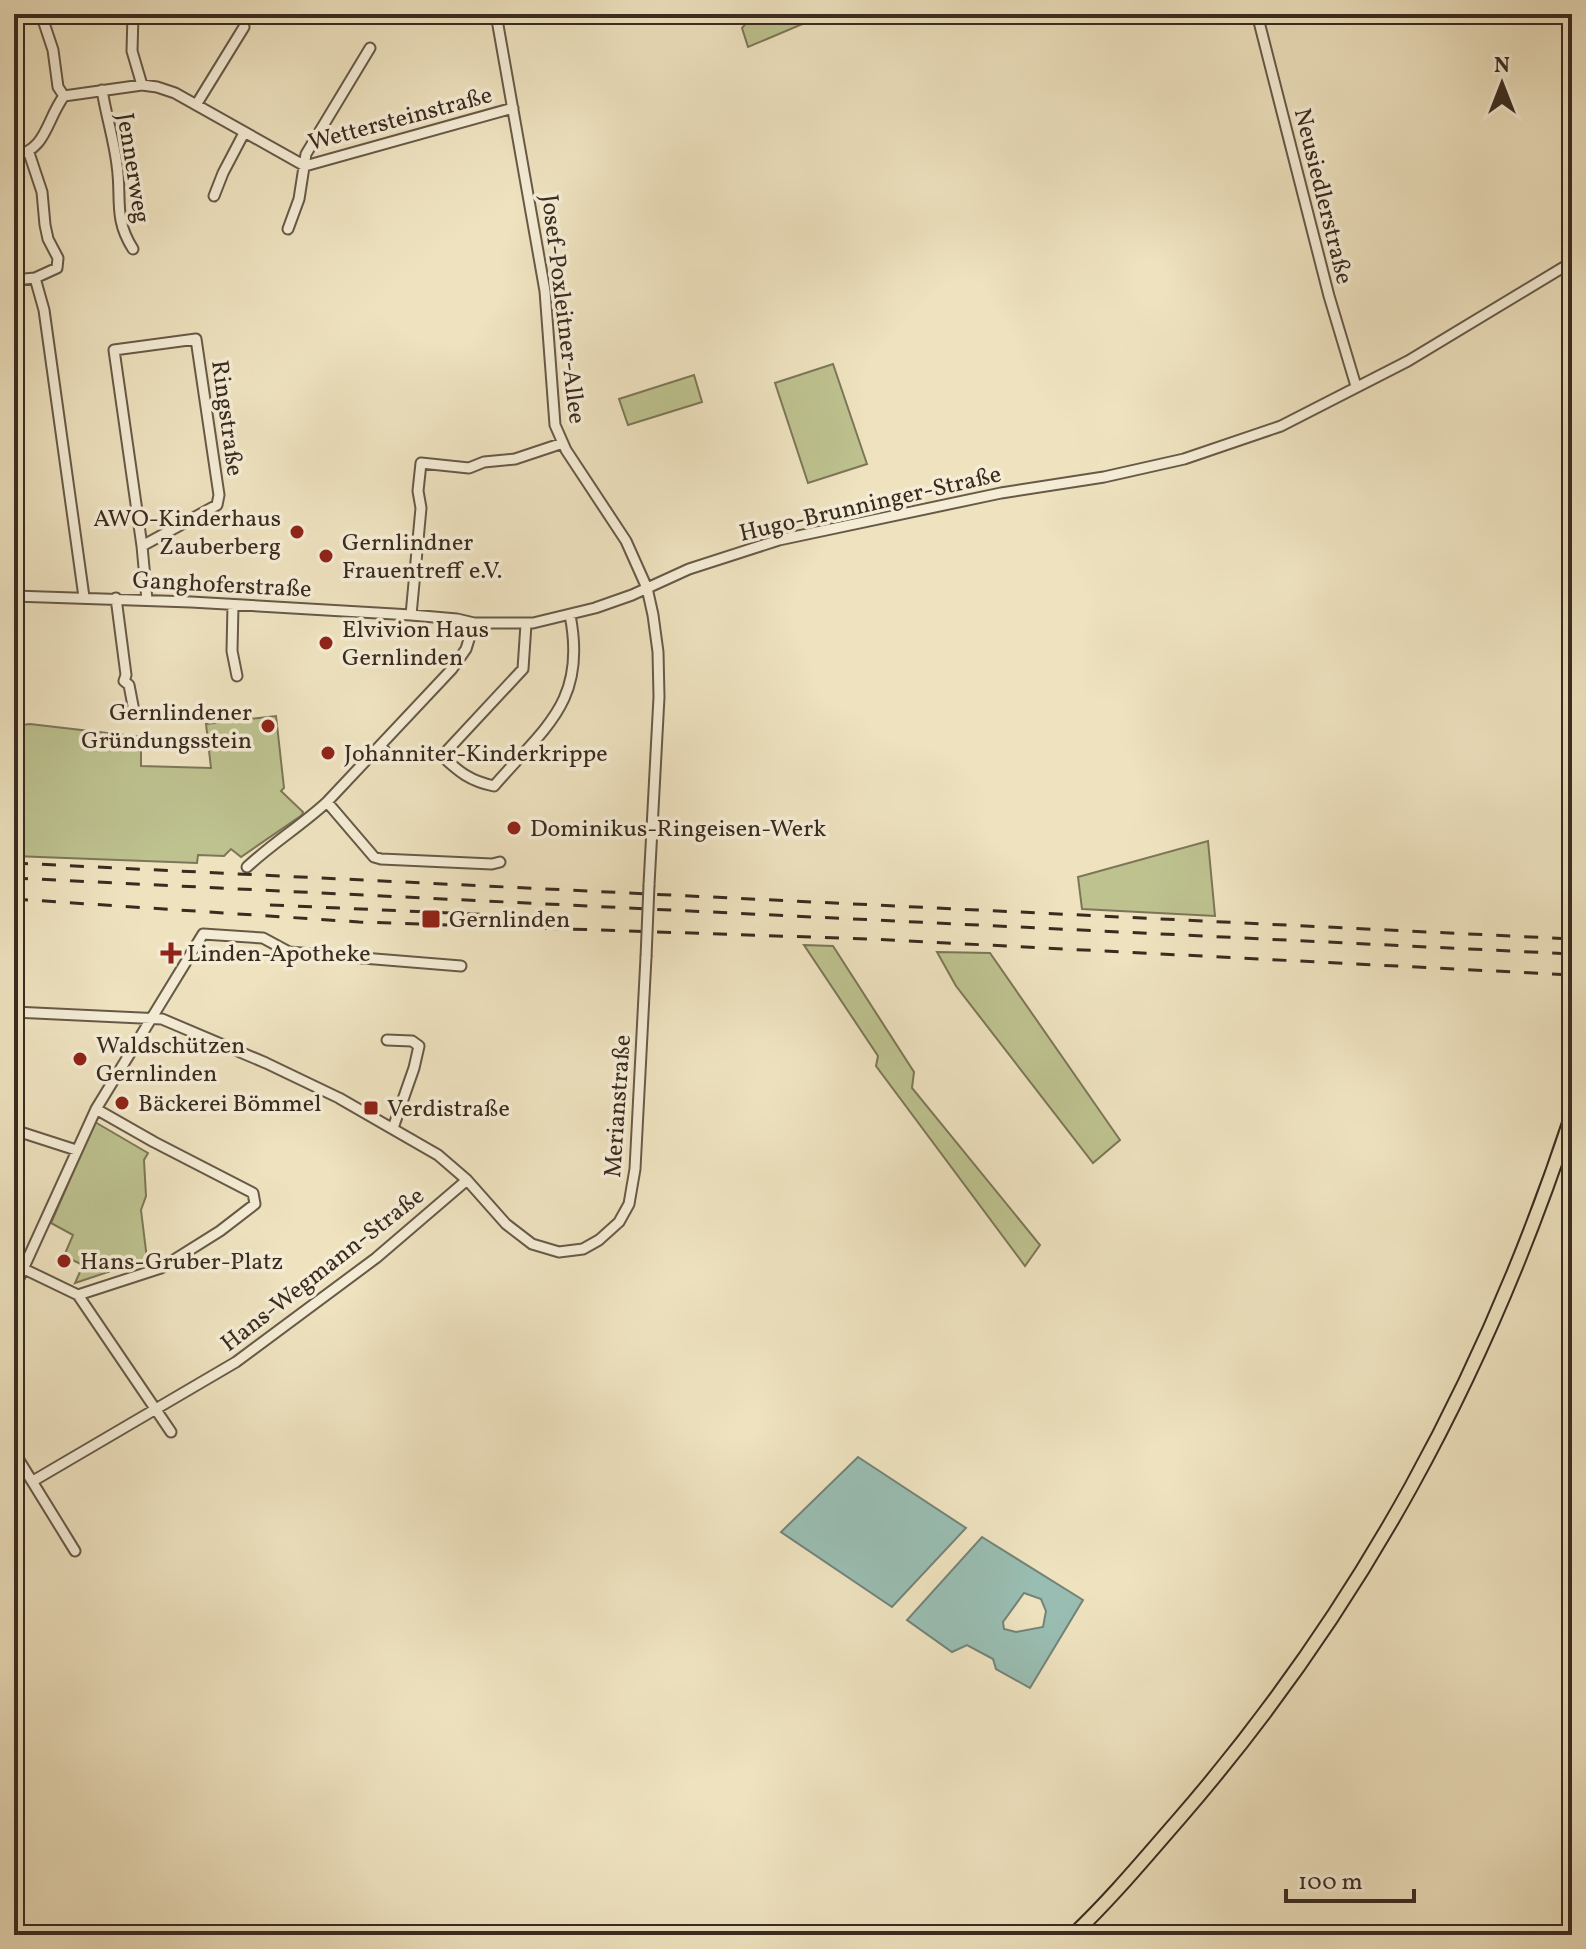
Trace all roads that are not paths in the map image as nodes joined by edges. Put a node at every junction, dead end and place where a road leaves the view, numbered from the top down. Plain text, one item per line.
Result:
1 (41, 14) edge
2 (133, 14) edge
3 (496, 14) edge
4 (1257, 14) edge
5 (244, 27) dead end
6 (370, 48) dead end
7 (142, 85) junction
8 (102, 90) junction
9 (64, 96) junction
10 (196, 105) junction
11 (513, 108) junction
12 (244, 133) junction
13 (29, 153) junction
14 (14, 156) edge
15 (305, 166) junction
16 (214, 196) dead end
17 (288, 229) dead end
18 (133, 249) dead end
19 (1572, 262) edge
20 (35, 278) junction
21 (14, 280) edge
22 (1356, 386) junction
23 (563, 443) junction
24 (142, 546) junction
25 (647, 588) junction
26 (14, 596) edge
27 (84, 597) junction
28 (116, 598) junction
29 (147, 600) junction
30 (233, 605) junction
31 (411, 615) junction
32 (570, 615) junction
33 (474, 623) junction
34 (526, 624) junction
35 (237, 676) dead end
36 (159, 713) dead end
37 (380, 746) junction
38 (442, 756) junction
39 (327, 802) junction
40 (500, 862) dead end
41 (247, 867) dead end
42 (461, 966) dead end
43 (14, 1012) edge
44 (150, 1018) junction
45 (387, 1040) dead end
46 (96, 1109) junction
47 (1572, 1114) edge
48 (393, 1128) junction
49 (14, 1130) edge
50 (76, 1150) junction
51 (467, 1180) junction
52 (24, 1269) junction
53 (14, 1289) edge
54 (78, 1295) junction
55 (154, 1408) junction
56 (171, 1432) dead end
57 (14, 1452) edge
58 (33, 1481) junction
59 (75, 1551) dead end
60 (1073, 1935) edge

1 - 9 street
2 - 7 street
3 - 11 street, Josef-Poxleitner-Allee
4 - 22 street, Neusiedlerstraße
5 - 10 street
6 - 15 street
7 - 8 street, Wettersteinstraße
7 - 10 street, Wettersteinstraße
8 - 9 street, Wettersteinstraße
8 - 18 street, Jennerweg
9 - 13 street
10 - 12 street, Wettersteinstraße
11 - 15 street, Wettersteinstraße
11 - 23 street, Josef-Poxleitner-Allee
12 - 15 street, Wettersteinstraße
12 - 16 street
13 - 14 street
13 - 20 street
15 - 17 street
19 - 22 street, Hugo-Brunninger-Straße
20 - 21 street
20 - 27 street
22 - 25 street, Hugo-Brunninger-Straße
23 - 25 street, Josef-Poxleitner-Allee
23 - 31 street
24 - 24 street, Ringstraße
24 - 29 street, Ringstraße
25 - 32 street, Hugo-Brunninger-Straße
25 - 51 street, Merianstraße, bridge
26 - 27 street, Ganghoferstraße
27 - 28 street, Ganghoferstraße
28 - 29 street, Ganghoferstraße
28 - 36 street
29 - 30 street, Ganghoferstraße
30 - 31 street, Ganghoferstraße
30 - 35 street
31 - 33 street, Ganghoferstraße
32 - 34 street, Hugo-Brunninger-Straße
32 - 38 street
33 - 34 street, Hugo-Brunninger-Straße
33 - 37 street
34 - 38 street
37 - 38 street
37 - 39 street
39 - 40 street
39 - 41 street
42 - 44 street
43 - 44 street, Merianstraße
44 - 46 street
44 - 48 street, Merianstraße
45 - 48 street
46 - 50 street
46 - 54 street
47 - 60 highway
48 - 51 street, Merianstraße
49 - 50 street
50 - 52 street
51 - 55 street, Hans-Wegmann-Straße
52 - 53 street
52 - 54 street
54 - 55 street
55 - 56 street
55 - 58 street, Hans-Wegmann-Straße
57 - 58 street
58 - 59 street

